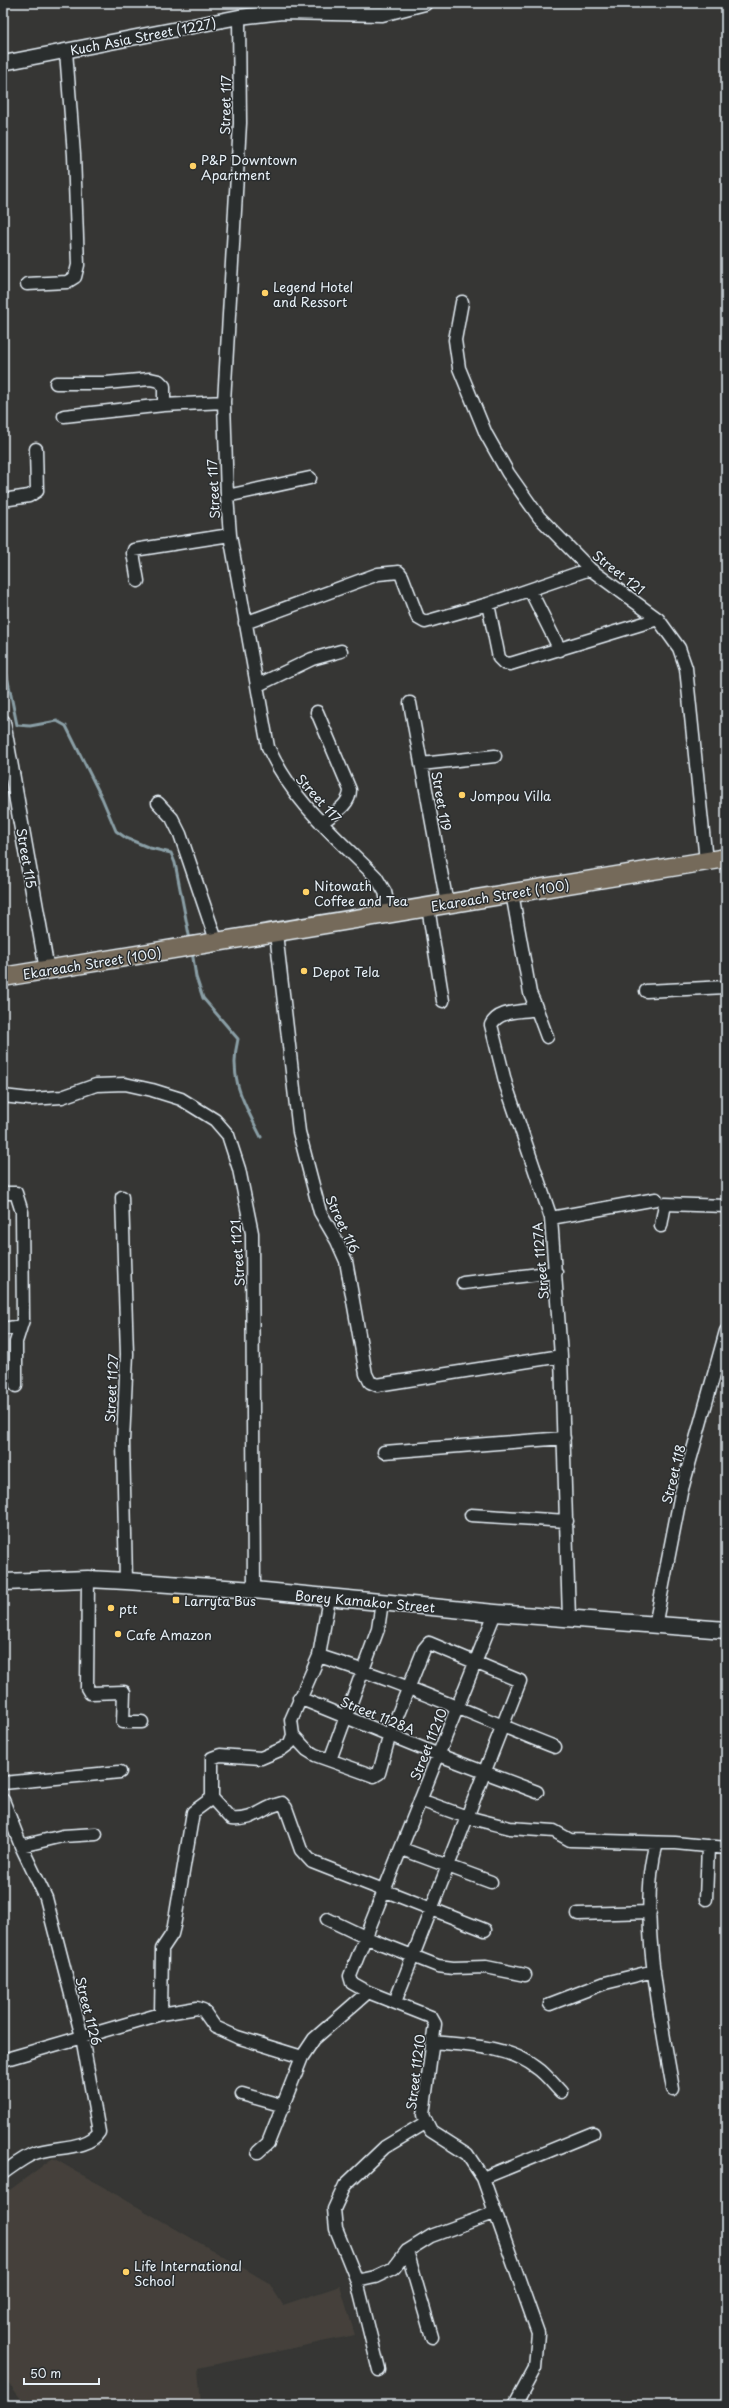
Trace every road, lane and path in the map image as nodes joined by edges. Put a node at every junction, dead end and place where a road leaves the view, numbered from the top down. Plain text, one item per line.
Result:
1 (425, 3) edge
2 (282, 7) edge
3 (239, 17) junction
4 (66, 51) junction
5 (3, 63) edge
6 (27, 284) dead end
7 (462, 302) dead end
8 (56, 383) dead end
9 (224, 402) junction
10 (164, 405) junction
11 (64, 416) dead end
12 (36, 449) dead end
13 (310, 478) dead end
14 (227, 496) junction
15 (3, 500) edge
16 (230, 535) junction
17 (590, 569) junction
18 (138, 581) dead end
19 (530, 590) junction
20 (488, 604) junction
21 (658, 619) junction
22 (246, 623) junction
23 (560, 650) junction
24 (341, 651) dead end
25 (258, 685) junction
26 (410, 703) dead end
27 (317, 712) dead end
28 (3, 722) edge
29 (495, 756) dead end
30 (421, 764) junction
31 (158, 803) dead end
32 (321, 823) junction
33 (726, 858) edge
34 (706, 861) junction
35 (512, 893) junction
36 (447, 904) junction
37 (428, 907) junction
38 (390, 914) junction
39 (276, 933) junction
40 (210, 944) junction
41 (47, 970) junction
42 (3, 977) edge
43 (726, 987) edge
44 (646, 991) dead end
45 (443, 1001) dead end
46 (534, 1002) junction
47 (547, 1037) dead end
48 (3, 1096) edge
49 (3, 1192) edge
50 (122, 1197) dead end
51 (656, 1199) dead end
52 (726, 1206) edge
53 (551, 1218) junction
54 (661, 1226) dead end
55 (556, 1272) junction
56 (463, 1283) dead end
57 (21, 1326) junction
58 (3, 1329) edge
59 (726, 1331) edge
60 (561, 1356) junction
61 (721, 1368) edge
62 (16, 1386) dead end
63 (564, 1438) junction
64 (384, 1452) dead end
65 (471, 1515) dead end
66 (566, 1521) junction
67 (88, 1579) junction
68 (126, 1581) junction
69 (3, 1582) edge
70 (254, 1590) junction
71 (329, 1598) junction
72 (382, 1602) junction
73 (495, 1613) junction
74 (569, 1619) junction
75 (655, 1626) junction
76 (726, 1630) edge
77 (319, 1656) junction
78 (476, 1663) junction
79 (363, 1670) junction
80 (410, 1687) junction
81 (299, 1698) junction
82 (457, 1709) junction
83 (344, 1717) junction
84 (142, 1722) dead end
85 (502, 1726) junction
86 (390, 1734) junction
87 (293, 1735) junction
88 (555, 1747) dead end
89 (439, 1755) junction
90 (330, 1760) junction
91 (120, 1772) dead end
92 (484, 1772) junction
93 (3, 1783) edge
94 (537, 1792) dead end
95 (212, 1798) junction
96 (3, 1800) edge
97 (420, 1800) junction
98 (467, 1817) junction
99 (96, 1834) dead end
100 (657, 1842) junction
101 (21, 1846) junction
102 (708, 1846) junction
103 (726, 1848) edge
104 (402, 1849) junction
105 (448, 1866) junction
106 (491, 1882) dead end
107 (386, 1890) junction
108 (706, 1899) dead end
109 (432, 1910) junction
110 (650, 1912) junction
111 (578, 1914) dead end
112 (327, 1919) dead end
113 (485, 1930) dead end
114 (366, 1938) junction
115 (413, 1957) junction
116 (654, 1971) junction
117 (525, 1975) dead end
118 (368, 1992) junction
119 (395, 2002) junction
120 (550, 2004) dead end
121 (161, 2014) junction
122 (82, 2038) junction
123 (433, 2042) junction
124 (302, 2057) junction
125 (3, 2060) edge
126 (673, 2089) dead end
127 (561, 2092) dead end
128 (242, 2094) dead end
129 (284, 2106) junction
130 (425, 2123) junction
131 (594, 2132) dead end
132 (258, 2152) dead end
133 (3, 2173) edge
134 (483, 2178) junction
135 (494, 2213) junction
136 (407, 2251) junction
137 (357, 2281) junction
138 (432, 2337) dead end
139 (379, 2370) dead end
140 (515, 2405) edge

1 - 2 street, Kuch Asia Street (1227)
2 - 3 street, Kuch Asia Street (1227)
3 - 4 street, Kuch Asia Street (1227)
3 - 9 street, Street 117
4 - 5 street, Kuch Asia Street (1227)
4 - 6 street
7 - 17 street, Street 121
8 - 10 street
9 - 10 street
9 - 14 street, Street 117
10 - 11 street
12 - 15 street
13 - 14 street
14 - 16 street, Street 117
16 - 18 street
16 - 22 street, Street 117
17 - 19 street
17 - 21 street, Street 121
19 - 20 street
19 - 23 street
20 - 22 street
20 - 23 street
21 - 23 street
21 - 34 street, Street 121
22 - 25 street, Street 117
24 - 25 street
25 - 32 street, Street 117
26 - 30 street, Street 119
27 - 32 street
28 - 41 street, Street 115
29 - 30 street
30 - 36 street, Street 119
31 - 40 street
32 - 38 street, Street 117
33 - 34 main road, Ekareach Street (100)
34 - 35 main road, Ekareach Street (100)
35 - 36 main road, Ekareach Street (100)
35 - 46 street
36 - 37 main road, Ekareach Street (100)
37 - 38 main road, Ekareach Street (100)
37 - 45 street
38 - 39 main road, Ekareach Street (100)
39 - 40 main road, Ekareach Street (100)
39 - 60 street, Street 116
40 - 41 main road, Ekareach Street (100)
41 - 42 main road, Ekareach Street (100)
43 - 44 street
46 - 47 street
46 - 53 street, Street 1127A
48 - 70 street, Street 1121
49 - 57 street
50 - 68 street, Street 1127
51 - 53 street
52 - 54 street
53 - 55 street, Street 1127A
55 - 56 street
55 - 60 street, Street 1127A
57 - 58 street
57 - 62 street
59 - 61 street, Street 118
60 - 63 street, Street 1127A
61 - 75 street, Street 118
63 - 64 street
63 - 66 street, Street 1127A
65 - 66 street
66 - 74 street, Street 1127A
67 - 68 main road, Borey Kamakor Street
67 - 69 main road, Borey Kamakor Street
67 - 84 street
68 - 70 main road, Borey Kamakor Street
70 - 71 main road, Borey Kamakor Street
71 - 72 main road, Borey Kamakor Street
71 - 77 street
72 - 73 main road, Borey Kamakor Street
72 - 79 street
73 - 74 main road, Borey Kamakor Street
73 - 78 street, Street 11210
74 - 75 main road, Borey Kamakor Street
75 - 76 main road, Borey Kamakor Street
77 - 79 street
77 - 81 street
78 - 80 street
78 - 82 street, Street 11210
78 - 85 street
79 - 80 street
79 - 83 street
80 - 82 street
80 - 86 street
81 - 83 street, Street 1128A
81 - 87 street
82 - 85 street
82 - 89 street, Street 11210
83 - 86 street, Street 1128A
83 - 90 street
85 - 88 street
85 - 92 street
86 - 89 street, Street 1128A
86 - 90 street
87 - 90 street
87 - 95 street
89 - 92 street, Street 1128A
89 - 97 street, Street 11210
91 - 93 street
92 - 94 street, Street 1128A
92 - 98 street
95 - 107 street
95 - 121 street
96 - 101 street, Street 1126
97 - 98 street
97 - 104 street, Street 11210
98 - 100 street
98 - 105 street
99 - 101 street
100 - 102 street
100 - 110 street
101 - 122 street, Street 1126
102 - 103 street
102 - 108 street
104 - 105 street
104 - 107 street, Street 11210
105 - 106 street
105 - 109 street
107 - 109 street
107 - 114 street, Street 11210
109 - 113 street
109 - 115 street
110 - 111 street
110 - 116 street
112 - 114 street
114 - 115 street
114 - 118 street, Street 11210
115 - 117 street
115 - 119 street
116 - 120 street
116 - 126 street
118 - 119 street, Street 11210
118 - 124 street
119 - 123 street, Street 11210
121 - 122 street
121 - 124 street
122 - 125 street
122 - 133 street, Street 1126
123 - 127 street
123 - 130 street, Street 11210
124 - 129 street
128 - 129 street
129 - 132 street
130 - 134 street, Street 11210
130 - 137 street
131 - 134 street
134 - 135 street, Street 11210
135 - 136 street
135 - 140 street, Street 11210
136 - 137 street
136 - 138 street
137 - 139 street

